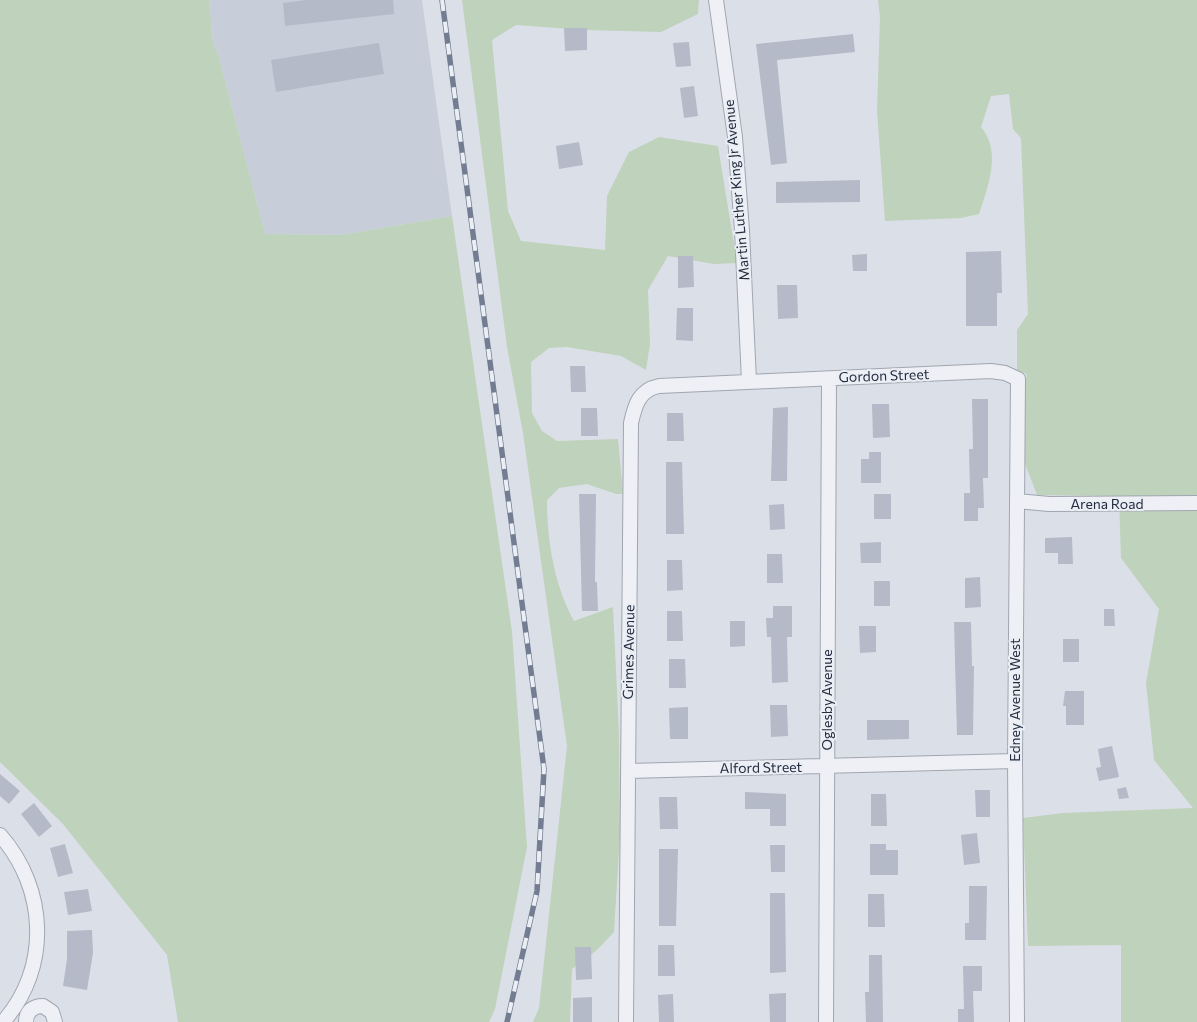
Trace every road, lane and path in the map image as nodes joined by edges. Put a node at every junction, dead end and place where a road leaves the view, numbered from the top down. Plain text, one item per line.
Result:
1 (716, 0) edge
2 (829, 379) junction
3 (1018, 379) joint
4 (749, 381) junction
5 (1017, 501) junction
6 (1197, 503) edge
7 (1015, 761) junction
8 (827, 766) junction
9 (628, 771) junction
10 (0, 835) edge
11 (16, 1005) junction
12 (27, 1017) edge
13 (3, 1022) edge
14 (55, 1022) edge
15 (626, 1022) edge
16 (826, 1022) edge
17 (1017, 1022) edge

1 - 4 street, Martin Luther King Jr Avenue
2 - 3 street, Gordon Street
2 - 4 street, Gordon Street
2 - 8 street, Oglesby Avenue
3 - 5 street, Edney Avenue West
4 - 9 street, Grimes Avenue
5 - 6 street, Arena Road
5 - 7 street, Edney Avenue West
7 - 8 street, Alford Street
7 - 17 street, Edney Avenue West
8 - 9 street, Alford Street
8 - 16 street, Oglesby Avenue
9 - 15 street, Grimes Avenue
10 - 11 street
11 - 12 street
11 - 13 street
12 - 14 street

